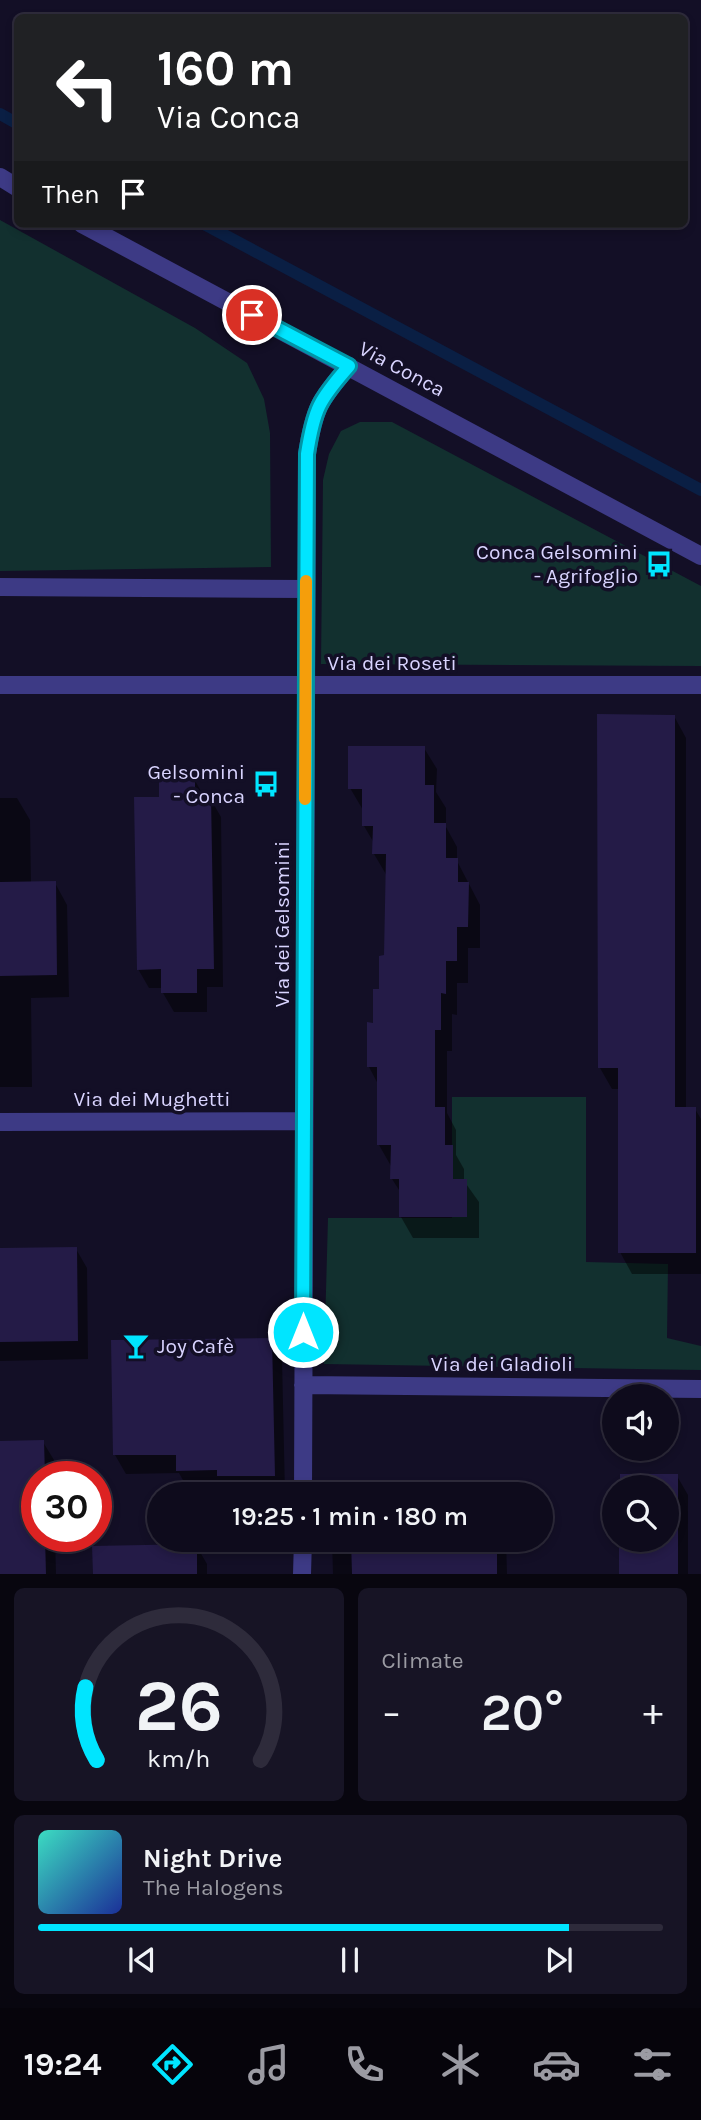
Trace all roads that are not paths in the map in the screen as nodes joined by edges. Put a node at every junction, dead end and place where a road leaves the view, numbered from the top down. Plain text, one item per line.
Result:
1 (90, 228) edge
2 (349, 366) junction
3 (701, 556) edge
4 (0, 587) edge
5 (306, 589) junction
6 (0, 685) edge
7 (701, 685) edge
8 (306, 686) junction
9 (304, 1121) junction
10 (0, 1122) edge
11 (303, 1385) junction
12 (701, 1389) edge
13 (303, 1482) edge
14 (303, 1552) edge
15 (302, 1574) edge

1 - 2 street, Via Conca
2 - 3 street, Via Conca
2 - 5 street, Via dei Gelsomini
4 - 5 street
5 - 8 street, Via dei Gelsomini
6 - 8 street, Via dei Roseti
7 - 8 street, Via dei Roseti
8 - 9 street, Via dei Gelsomini
9 - 10 street, Via dei Mughetti
9 - 11 street, Via dei Gelsomini
11 - 12 street, Via dei Gladioli
11 - 13 street, Via dei Gelsomini
14 - 15 street

